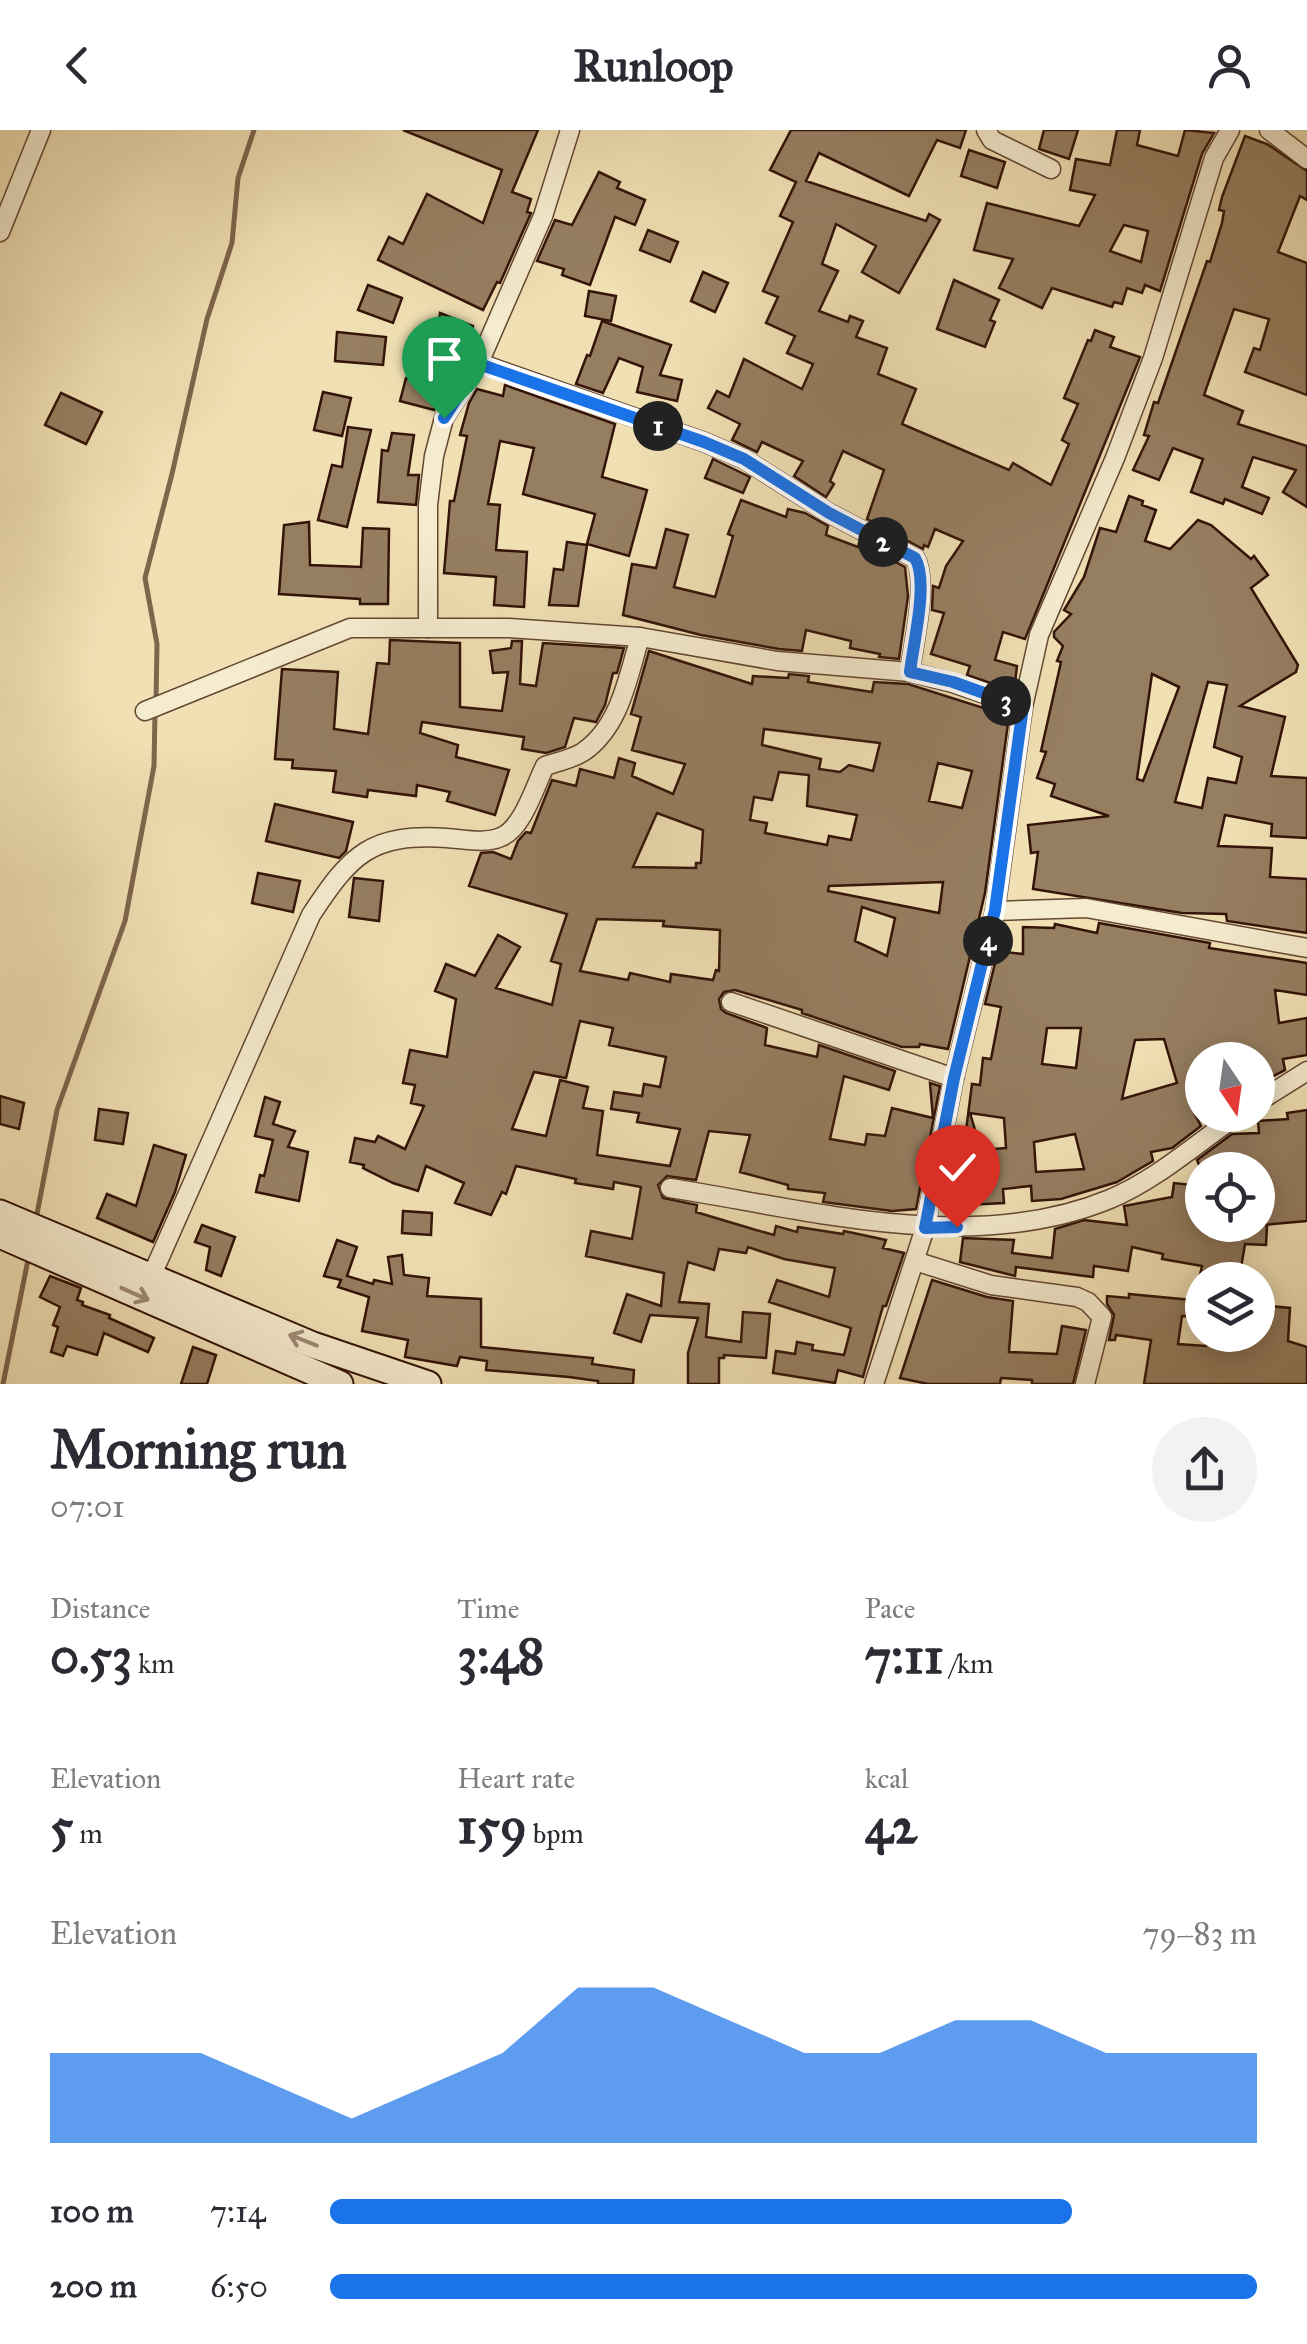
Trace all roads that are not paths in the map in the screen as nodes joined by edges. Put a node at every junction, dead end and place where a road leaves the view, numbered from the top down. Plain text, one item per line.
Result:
1 (40, 130) edge
2 (570, 130) edge
3 (986, 130) edge
4 (1230, 130) edge
5 (1269, 130) edge
6 (1307, 159) edge
7 (1050, 169) dead end
8 (0, 232) edge
9 (479, 364) junction
10 (428, 628) junction
11 (640, 638) junction
12 (910, 672) junction
13 (1023, 707) junction
14 (144, 711) dead end
15 (995, 910) junction
16 (1307, 948) edge
17 (732, 1002) dead end
18 (1307, 1071) edge
19 (954, 1078) junction
20 (1275, 1091) edge
21 (1214, 1132) edge
22 (670, 1188) dead end
23 (0, 1214) edge
24 (925, 1228) junction
25 (30, 1240) edge
26 (914, 1262) junction
27 (152, 1275) junction
28 (340, 1384) edge
29 (428, 1384) edge
30 (874, 1384) edge
31 (1085, 1384) edge

1 - 8 street
2 - 9 street
3 - 7 street
4 - 13 street
5 - 6 street
9 - 10 street
9 - 12 street
10 - 11 street
10 - 14 street
11 - 12 street
11 - 27 street
12 - 13 street
13 - 15 street
15 - 16 street
15 - 19 street
17 - 19 street
18 - 20 street
19 - 24 street
21 - 24 street
22 - 24 street
23 - 25 main road
24 - 26 street
25 - 27 main road
25 -> 28 main road
26 - 30 street
26 - 31 street
29 -> 27 main road

